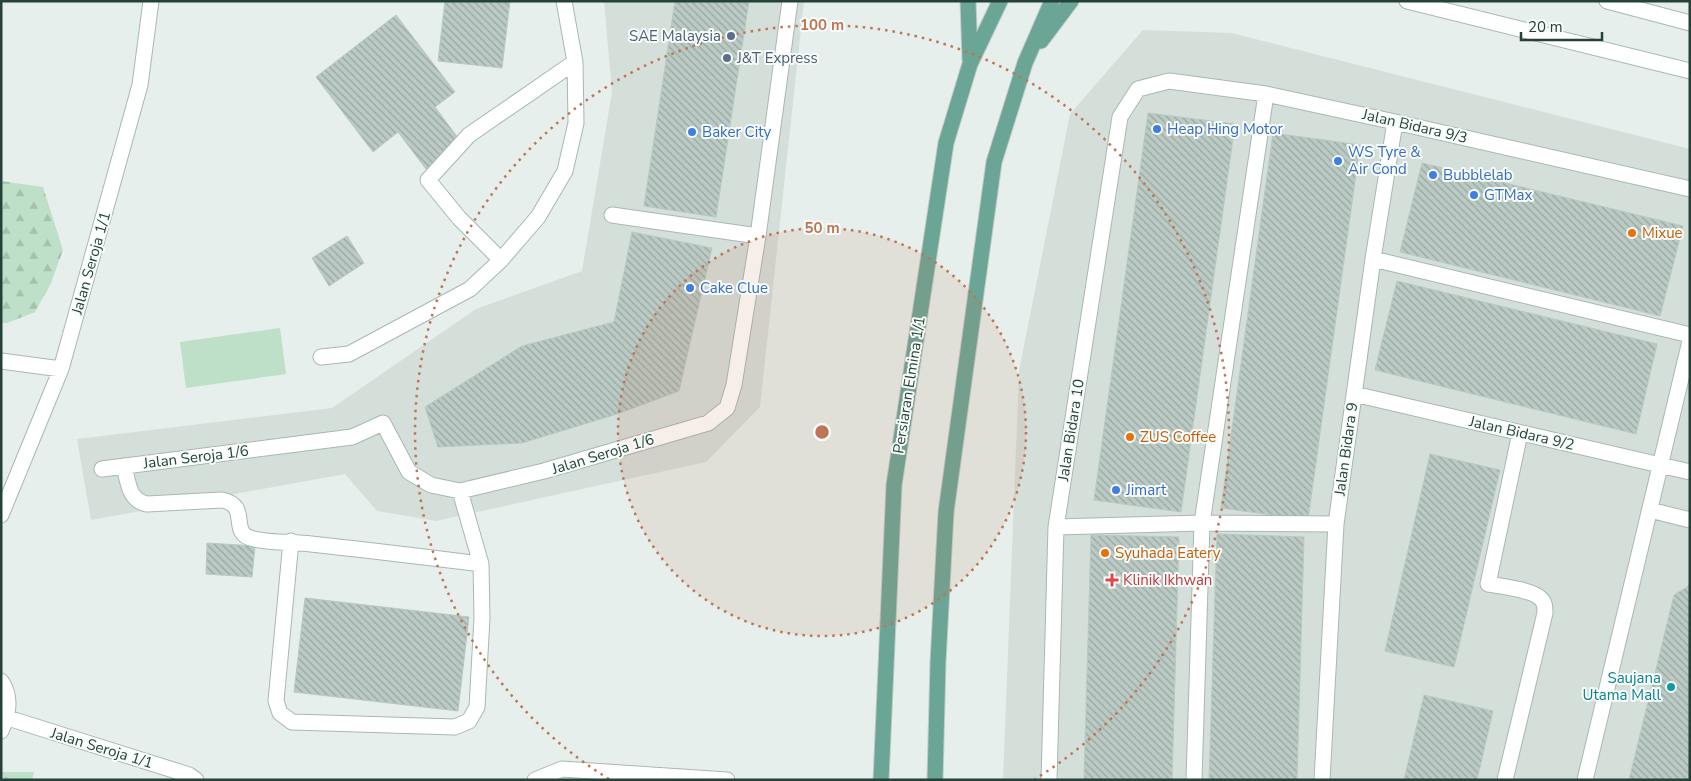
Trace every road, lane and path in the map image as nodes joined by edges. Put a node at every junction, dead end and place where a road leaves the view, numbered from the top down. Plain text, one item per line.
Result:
1 (151, 1) edge
2 (564, 1) edge
3 (790, 1) edge
4 (968, 1) edge
5 (1000, 1) edge
6 (1052, 1) edge
7 (1071, 1) edge
8 (1408, 1) edge
9 (1607, 1) edge
10 (1442, 5) edge
11 (1690, 23) edge
12 (575, 62) junction
13 (1025, 63) junction
14 (970, 64) junction
15 (1690, 71) edge
16 (1138, 89) joint
17 (1266, 94) junction
18 (1396, 122) junction
19 (1690, 189) edge
20 (612, 215) dead end
21 (758, 236) junction
22 (1373, 259) junction
23 (500, 260) junction
24 (1690, 335) edge
25 (1690, 341) edge
26 (321, 357) dead end
27 (1, 362) edge
28 (61, 369) junction
29 (1354, 394) junction
30 (1520, 433) junction
31 (1660, 465) junction
32 (124, 466) junction
33 (102, 469) dead end
34 (1690, 472) edge
35 (460, 491) junction
36 (1650, 510) junction
37 (1, 516) edge
38 (1690, 520) edge
39 (1202, 523) junction
40 (1336, 524) junction
41 (1056, 527) junction
42 (291, 541) junction
43 (481, 564) junction
44 (1, 681) edge
45 (4, 725) edge
46 (643, 777) edge
47 (196, 780) edge
48 (535, 780) edge
49 (727, 780) edge
50 (881, 780) edge
51 (936, 780) edge
52 (1049, 780) edge
53 (1194, 780) edge
54 (1322, 780) edge
55 (1505, 780) edge
56 (1585, 780) edge

1 - 28 street, Jalan Seroja 1/1
2 - 12 street
3 - 21 street, Jalan Seroja 1/6
4 - 14 main road
5 - 14 main road, Persiaran Elmina 1/1
6 - 13 main road
7 - 13 main road
8 - 10 street
9 - 11 street
10 - 15 street
12 - 23 street
12 - 23 street
13 - 51 main road
14 - 50 main road, Persiaran Elmina 1/1
16 - 17 street, Jalan Bidara 9/3
16 - 41 street, Jalan Bidara 10
17 - 18 street, Jalan Bidara 9/3
17 - 39 street
18 - 19 street, Jalan Bidara 9/3
18 - 22 street, Jalan Bidara 9
20 - 21 street
21 - 35 street, Jalan Seroja 1/6
22 - 24 street
22 - 29 street, Jalan Bidara 9
23 - 26 street
25 - 31 street
27 - 28 street
28 - 37 street, Jalan Seroja 1/1
29 - 30 street, Jalan Bidara 9/2
29 - 40 street, Jalan Bidara 9
30 - 31 street, Jalan Bidara 9/2
30 - 55 street
31 - 34 street, Jalan Bidara 9/2
31 - 36 street
32 - 33 street, Jalan Seroja 1/6
32 - 35 street, Jalan Seroja 1/6
32 - 42 street
35 - 43 street
36 - 38 street
36 - 56 street
39 - 40 street
39 - 41 street
39 - 53 street
40 - 54 street, Jalan Bidara 9
41 - 52 street, Jalan Bidara 10
42 - 43 street
42 - 43 street
44 - 45 street
45 - 47 street, Jalan Seroja 1/1
46 - 48 street
46 - 49 street

